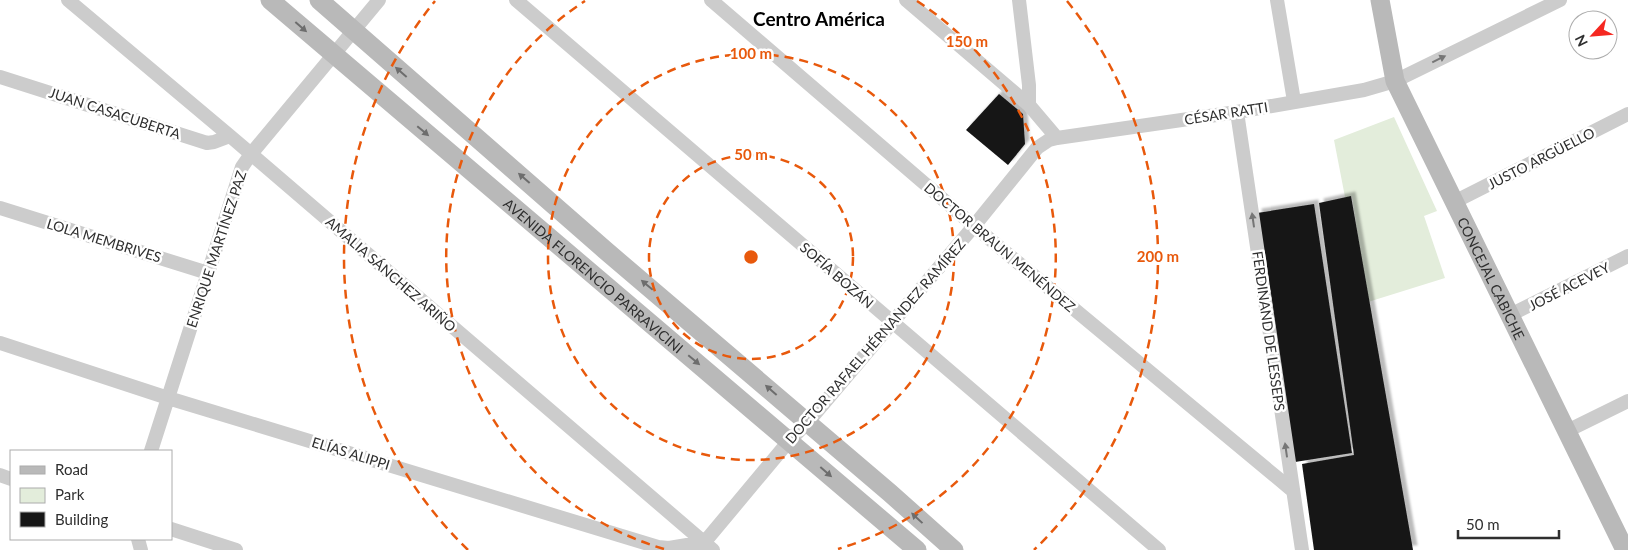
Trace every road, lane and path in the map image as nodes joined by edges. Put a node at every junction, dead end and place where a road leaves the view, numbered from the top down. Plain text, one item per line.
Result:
1 (68, 0) edge
2 (270, 0) edge
3 (319, 0) edge
4 (379, 0) edge
5 (516, 0) edge
6 (711, 0) edge
7 (906, 0) edge
8 (1019, 0) edge
9 (1277, 0) edge
10 (1380, 0) edge
11 (1560, 0) edge
12 (353, 30) junction
13 (333, 54) junction
14 (0, 77) edge
15 (1395, 81) junction
16 (1294, 102) junction
17 (1029, 105) junction
18 (1237, 112) junction
19 (1628, 114) edge
20 (230, 136) junction
21 (1057, 138) junction
22 (251, 154) junction
23 (1454, 202) junction
24 (0, 208) edge
25 (974, 226) junction
26 (1628, 256) edge
27 (208, 273) junction
28 (1510, 315) junction
29 (892, 322) junction
30 (0, 343) edge
31 (168, 398) junction
32 (1628, 401) edge
33 (808, 422) junction
34 (1567, 431) junction
35 (789, 441) junction
36 (151, 450) edge
37 (1292, 490) junction
38 (172, 530) edge
39 (705, 547) edge
40 (236, 550) edge
41 (917, 550) edge
42 (954, 550) edge
43 (1159, 550) edge
44 (1302, 550) edge
45 (1625, 550) edge

1 - 20 street, AMALIA SÁNCHEZ ARIÑO
2 -> 13 main road, AVENIDA FLORENCIO PARRAVICINI
3 - 12 main road, AVENIDA FLORENCIO PARRAVICINI
4 - 12 street, ENRIQUE MARTÍNEZ PAZ
5 - 29 street, SOFÍA BOZÁN
6 - 25 street, DOCTOR BRAUN MENÉNDEZ
7 - 17 street
8 - 17 street
9 - 16 street
10 - 15 main road, CONCEJAL CABICHE
15 -> 11 street, CÉSAR RATTI
12 - 13 street, ENRIQUE MARTÍNEZ PAZ
33 -> 12 main road, AVENIDA FLORENCIO PARRAVICINI
13 - 22 street, ENRIQUE MARTÍNEZ PAZ
13 -> 35 main road, AVENIDA FLORENCIO PARRAVICINI
14 - 20 street, JUAN CASACUBERTA
15 - 16 street, CÉSAR RATTI
15 - 23 main road, CONCEJAL CABICHE
16 - 18 street, CÉSAR RATTI
17 - 21 street
18 - 21 street, CÉSAR RATTI
37 -> 18 street, FERDINAND DE LESSEPS
19 - 23 street, JUSTO ARGÜELLO
20 - 22 street, AMALIA SÁNCHEZ ARIÑO
21 - 25 street, DOCTOR RAFAEL HÉRNANDEZ RAMÍREZ
22 - 27 street, ENRIQUE MARTÍNEZ PAZ
22 - 39 street, AMALIA SÁNCHEZ ARIÑO
23 - 28 main road, CONCEJAL CABICHE
24 - 27 street, LOLA MEMBRIVES
25 - 29 street, DOCTOR RAFAEL HÉRNANDEZ RAMÍREZ
25 - 37 street, DOCTOR BRAUN MENÉNDEZ
26 - 28 street, JOSÉ ACEVEY
27 - 31 street, ENRIQUE MARTÍNEZ PAZ
28 - 34 main road, CONCEJAL CABICHE
29 - 33 street, DOCTOR RAFAEL HÉRNANDEZ RAMÍREZ
29 - 43 street, SOFÍA BOZÁN
30 - 31 street, ELÍAS ALIPPI
31 - 36 street, ENRIQUE MARTÍNEZ PAZ
31 - 39 street, ELÍAS ALIPPI
32 - 34 street
33 - 35 street, DOCTOR RAFAEL HÉRNANDEZ RAMÍREZ
42 -> 33 main road, AVENIDA FLORENCIO PARRAVICINI
34 - 45 main road, CONCEJAL CABICHE
35 - 39 street, DOCTOR RAFAEL HÉRNANDEZ RAMÍREZ
35 -> 41 main road, AVENIDA FLORENCIO PARRAVICINI
37 - 44 street, FERDINAND DE LESSEPS
38 - 40 street

